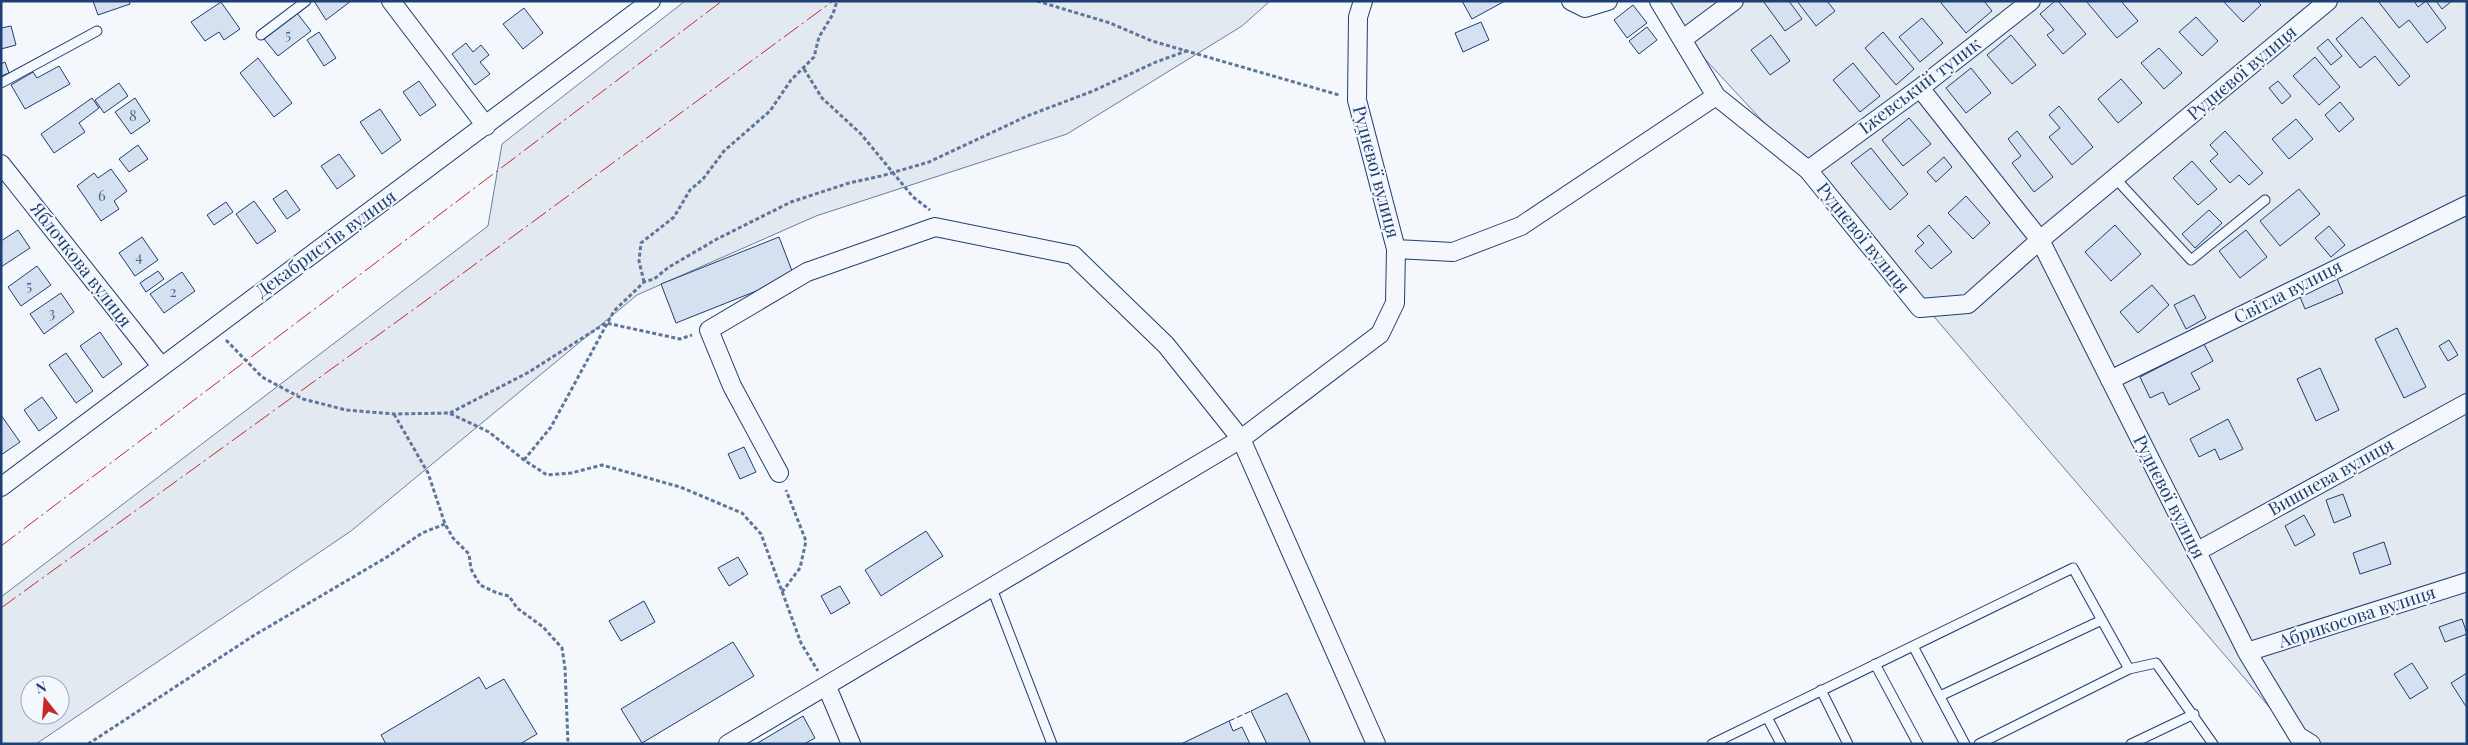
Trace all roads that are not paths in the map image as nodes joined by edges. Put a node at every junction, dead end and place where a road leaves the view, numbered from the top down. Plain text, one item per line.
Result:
1 (306, 1) edge
2 (391, 1) edge
3 (651, 1) edge
4 (1362, 1) edge
5 (1571, 1) edge
6 (1608, 1) edge
7 (1659, 1) edge
8 (1734, 1) edge
9 (2031, 1) edge
10 (2328, 1) edge
11 (97, 32) dead end
12 (260, 35) dead end
13 (1683, 38) junction
14 (1, 83) edge
15 (1920, 88) junction
16 (1716, 96) junction
17 (486, 126) junction
18 (1, 164) edge
19 (1808, 170) junction
20 (2115, 178) junction
21 (2265, 200) dead end
22 (2467, 205) edge
23 (2040, 240) junction
24 (1396, 249) junction
25 (161, 366) junction
26 (2110, 380) junction
27 (2467, 403) edge
28 (1240, 439) junction
29 (780, 473) road end
30 (1, 487) edge
31 (2196, 552) junction
32 (2467, 582) edge
33 (991, 586) junction
34 (2102, 620) junction
35 (1913, 646) junction
36 (2247, 652) junction
37 (1875, 664) junction
38 (2129, 669) junction
39 (827, 686) junction
40 (1821, 690) junction
41 (1940, 696) junction
42 (2194, 714) junction
43 (1767, 717) junction
44 (728, 744) edge
45 (850, 744) edge
46 (1052, 744) edge
47 (1376, 744) edge
48 (1712, 744) edge
49 (1781, 744) edge
50 (1848, 744) edge
51 (1918, 744) edge
52 (1965, 744) edge
53 (1979, 744) edge
54 (2130, 744) edge
55 (2213, 744) edge
56 (2311, 744) edge

1 - 12 lane
2 - 17 street
3 - 17 street, Декабристів вулиця
4 - 24 street, Руднєвої вулиця
5 - 6 street
7 - 13 street, Руднєвої вулиця
8 - 13 street
9 - 15 street, Іжевський тупик
10 - 20 street, Руднєвої вулиця
11 - 14 lane
13 - 16 street, Руднєвої вулиця
15 - 19 street, Іжевський тупик
15 - 23 street
16 - 19 street, Руднєвої вулиця
16 - 24 street, Руднєвої вулиця
17 - 25 street, Декабристів вулиця
18 - 25 street, Яблочкова вулиця
19 - 23 street, Руднєвої вулиця
20 - 21 lane
20 - 23 street, Руднєвої вулиця
22 - 26 street, Світла вулиця
23 - 26 street, Руднєвої вулиця
24 - 28 street
25 - 30 street, Декабристів вулиця
26 - 31 street, Руднєвої вулиця
27 - 31 street, Вишнева вулиця
28 - 29 street
28 - 33 street
28 - 47 street
31 - 36 street, Руднєвої вулиця
32 - 36 street, Абрикосова вулиця
33 - 39 street
33 - 46 lane
34 - 35 lane
34 - 38 lane
34 - 41 lane
35 - 37 lane
35 - 41 lane
36 - 56 street, Руднєвої вулиця
37 - 40 lane
37 - 51 lane
38 - 42 lane
38 - 53 lane
39 - 44 street
39 - 45 street
40 - 43 lane
40 - 50 lane
41 - 52 lane
42 - 54 lane
42 - 55 lane
43 - 48 lane
43 - 49 lane

